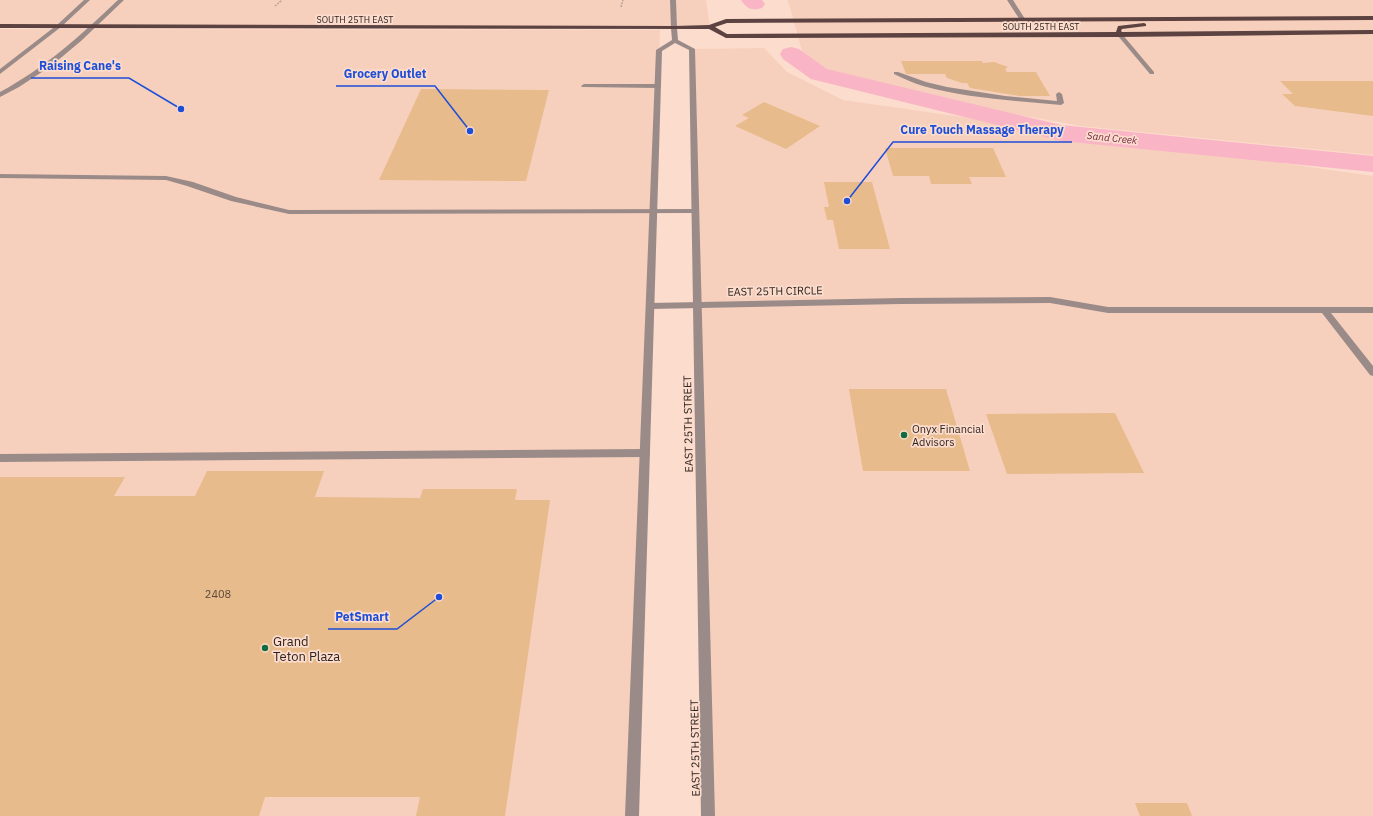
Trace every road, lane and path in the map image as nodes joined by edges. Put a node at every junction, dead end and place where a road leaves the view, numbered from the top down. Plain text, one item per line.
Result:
1 (87, 0) edge
2 (121, 0) edge
3 (282, 0) edge
4 (623, 0) edge
5 (673, 0) edge
6 (1010, 0) edge
7 (273, 8) dead end
8 (621, 8) dead end
9 (1373, 18) edge
10 (1022, 19) junction
11 (1183, 19) junction
12 (0, 26) edge
13 (59, 26) junction
14 (94, 26) junction
15 (674, 28) junction
16 (710, 28) junction
17 (1373, 32) edge
18 (1120, 35) junction
19 (675, 41) junction
20 (0, 72) edge
21 (1152, 73) dead end
22 (896, 74) dead end
23 (584, 86) dead end
24 (657, 86) junction
25 (1059, 94) dead end
26 (0, 95) edge
27 (0, 176) edge
28 (695, 211) junction
29 (652, 212) junction
30 (697, 304) junction
31 (650, 306) junction
32 (1324, 310) junction
33 (1373, 310) edge
34 (1373, 373) edge
35 (645, 453) junction
36 (0, 458) edge
37 (632, 816) edge
38 (708, 816) edge

1 - 13 street
2 - 14 street
3 - 7 path
4 - 8 path
5 - 15 street
6 - 10 street
9 - 11 main road, SOUTH 25TH EAST
10 - 11 main road, SOUTH 25TH EAST
10 - 16 main road, SOUTH 25TH EAST
11 - 18 main road
12 - 13 main road, SOUTH 25TH EAST
13 - 14 main road, SOUTH 25TH EAST
13 - 20 street
14 - 15 main road, SOUTH 25TH EAST
14 - 26 street
15 - 16 main road, SOUTH 25TH EAST
15 - 19 street
16 - 18 main road, SOUTH 25TH EAST
17 - 18 main road, SOUTH 25TH EAST
18 - 21 street
19 - 24 street
19 - 28 street, EAST 25TH STREET
22 - 25 street
23 - 24 street
24 - 29 street
27 - 29 street
28 - 29 street
28 - 30 street, EAST 25TH STREET
29 - 31 street
30 - 31 street, EAST 25TH CIRCLE
30 - 32 street, EAST 25TH CIRCLE
30 - 38 street, EAST 25TH STREET
31 - 35 street
32 - 33 street, EAST 25TH CIRCLE
32 - 34 street
35 - 36 street
35 - 37 street

